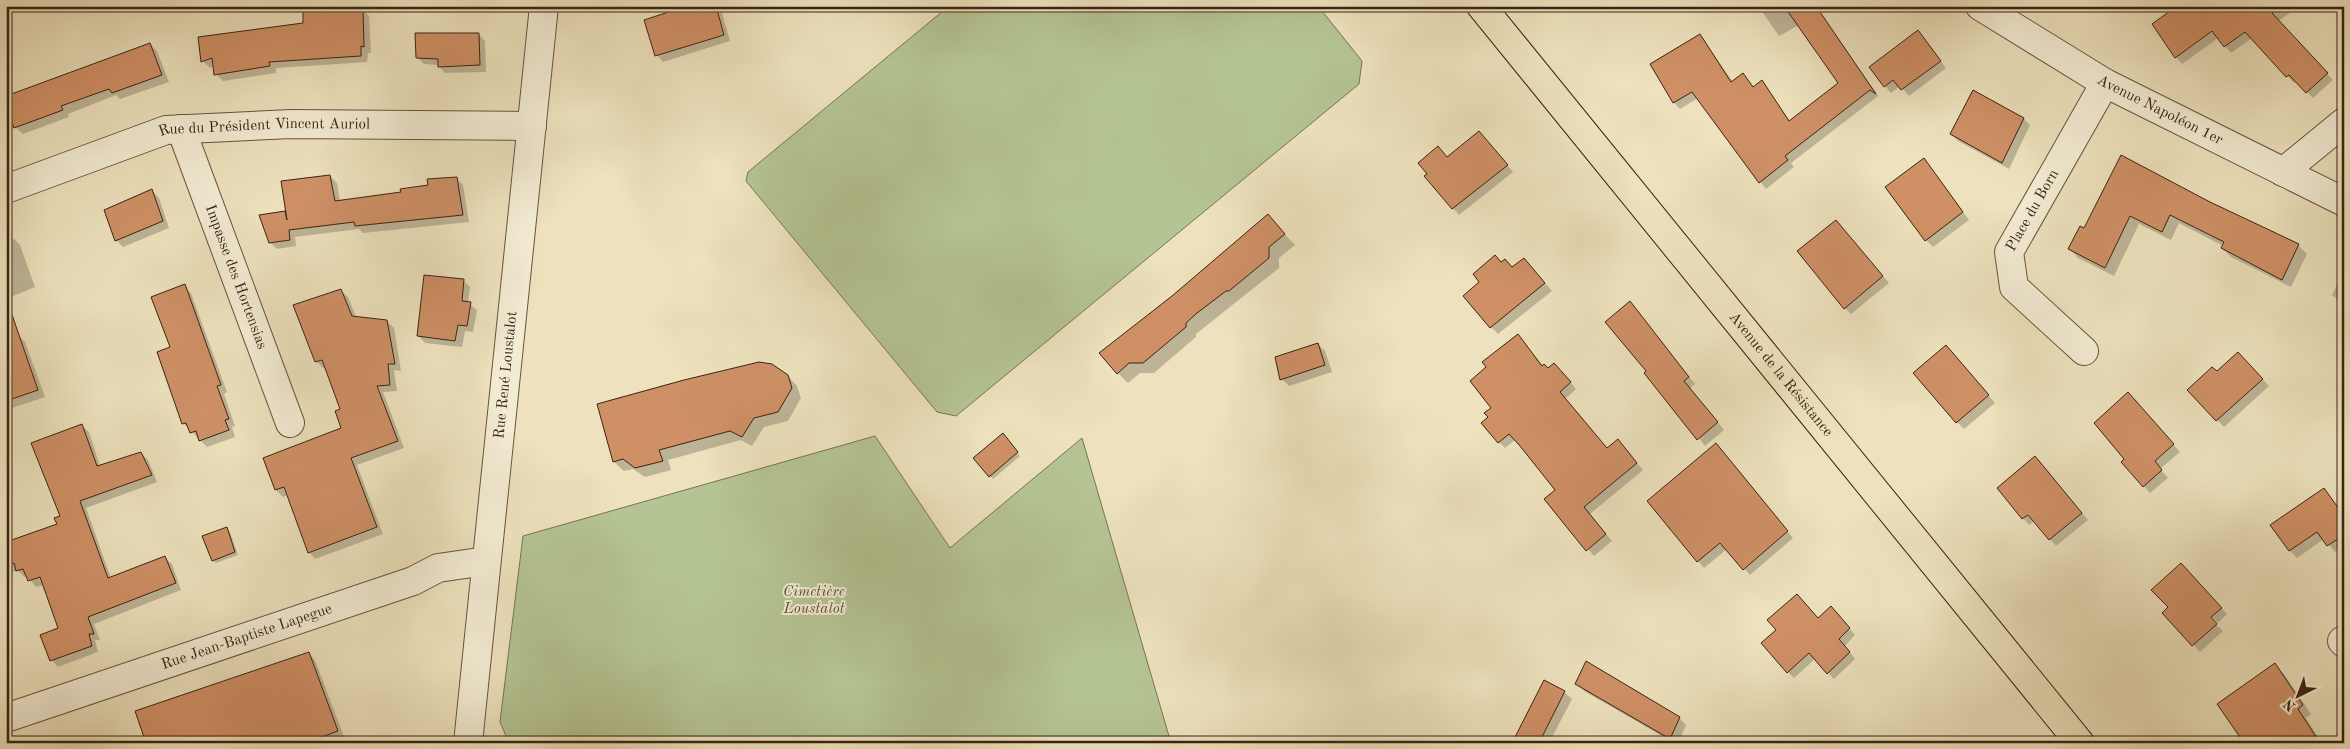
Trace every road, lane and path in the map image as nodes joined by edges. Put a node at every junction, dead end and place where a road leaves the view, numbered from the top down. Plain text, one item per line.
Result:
1 (544, 6) edge
2 (1481, 6) edge
3 (1980, 6) edge
4 (2105, 83) junction
5 (2344, 122) edge
6 (532, 126) junction
7 (181, 130) junction
8 (2284, 172) junction
9 (6, 189) edge
10 (2344, 202) edge
11 (2084, 351) dead end
12 (290, 423) dead end
13 (486, 561) junction
14 (6, 718) edge
15 (468, 743) edge
16 (2080, 743) edge

1 - 6 street, Rue René Loustalot
2 - 16 main road, Avenue de la Résistance
3 - 4 street, Avenue Napoléon 1er
4 - 8 street, Avenue Napoléon 1er
4 - 11 street, Place du Born
5 - 8 street
6 - 7 street, Rue du Président Vincent Auriol
6 - 13 street, Rue René Loustalot
7 - 9 street, Rue du Président Vincent Auriol
7 - 12 street, Impasse des Hortensias
8 - 10 street, Avenue Napoléon 1er
13 - 14 street, Rue Jean-Baptiste Lapegue
13 - 15 street, Rue René Loustalot

